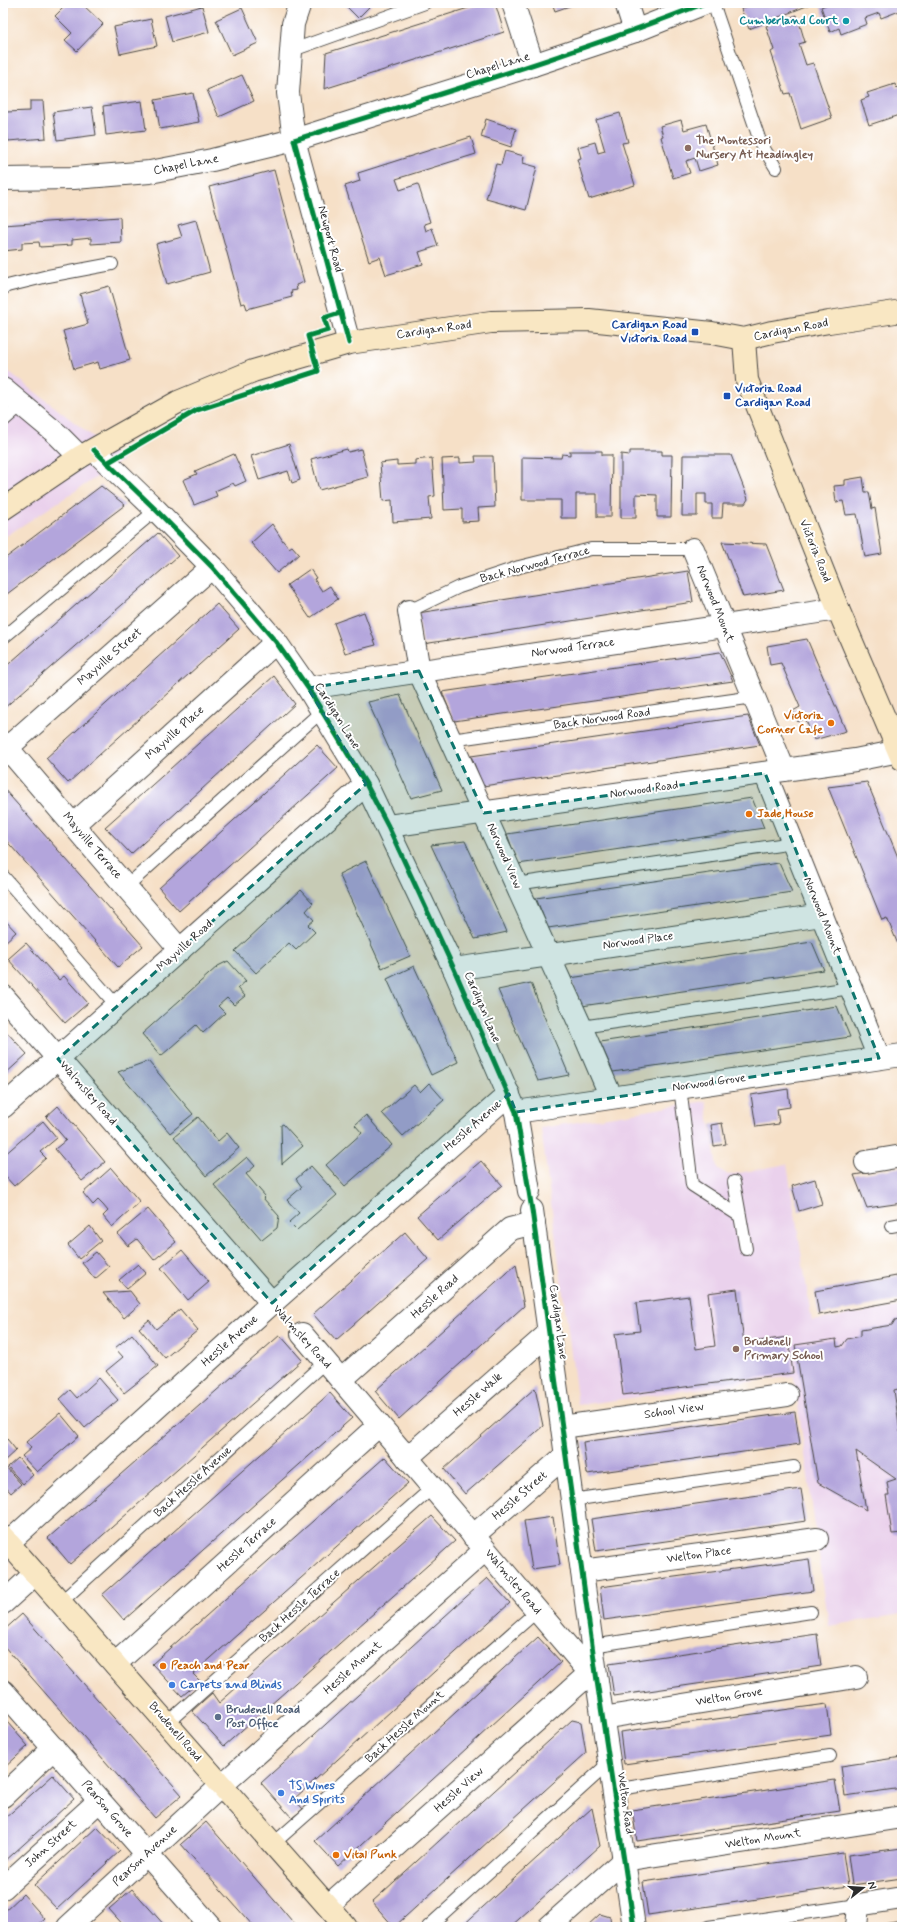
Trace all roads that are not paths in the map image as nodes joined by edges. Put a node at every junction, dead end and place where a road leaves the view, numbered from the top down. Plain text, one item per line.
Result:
1 (425, 3) edge
2 (513, 3) edge
3 (626, 3) edge
4 (705, 3) edge
5 (713, 3) edge
6 (298, 4) edge
7 (635, 31) junction
8 (290, 51) junction
9 (533, 65) junction
10 (294, 140) junction
11 (776, 168) dead end
12 (3, 179) edge
13 (112, 264) dead end
14 (3, 289) edge
15 (902, 311) edge
16 (744, 339) junction
17 (349, 343) junction
18 (3, 390) edge
19 (21, 405) junction
20 (3, 421) edge
21 (87, 453) junction
22 (3, 509) edge
23 (156, 510) junction
24 (693, 549) joint
25 (212, 567) junction
26 (838, 609) junction
27 (409, 611) joint
28 (724, 625) junction
29 (3, 638) edge
30 (276, 642) junction
31 (419, 671) junction
32 (308, 688) junction
33 (754, 697) junction
34 (322, 711) junction
35 (451, 740) junction
36 (5, 745) edge
37 (900, 755) edge
38 (774, 771) junction
39 (366, 784) junction
40 (484, 813) junction
41 (73, 825) junction
42 (388, 826) junction
43 (793, 843) junction
44 (3, 876) edge
45 (516, 884) junction
46 (128, 886) junction
47 (822, 915) junction
48 (180, 950) junction
49 (548, 955) junction
50 (454, 969) junction
51 (851, 988) junction
52 (3, 996) edge
53 (117, 1006) junction
54 (581, 1027) junction
55 (902, 1055) edge
56 (879, 1058) junction
57 (58, 1059) junction
58 (680, 1087) junction
59 (610, 1097) junction
60 (513, 1103) junction
61 (3, 1107) edge
62 (902, 1156) edge
63 (866, 1162) dead end
64 (734, 1182) dead end
65 (532, 1208) junction
66 (740, 1216) junction
67 (746, 1249) dead end
68 (272, 1303) junction
69 (549, 1333) junction
70 (302, 1334) dead end
71 (326, 1362) junction
72 (341, 1380) junction
73 (787, 1396) dead end
74 (379, 1425) junction
75 (562, 1426) junction
76 (566, 1455) junction
77 (407, 1458) junction
78 (794, 1467) dead end
79 (432, 1488) junction
80 (572, 1500) junction
81 (817, 1539) dead end
82 (6, 1540) edge
83 (479, 1543) junction
84 (582, 1571) junction
85 (35, 1574) junction
86 (61, 1602) junction
87 (3, 1603) edge
88 (537, 1610) junction
89 (811, 1612) dead end
90 (592, 1646) junction
91 (115, 1664) junction
92 (593, 1677) junction
93 (856, 1677) dead end
94 (4, 1695) edge
95 (602, 1718) junction
96 (167, 1723) junction
97 (54, 1748) junction
98 (830, 1756) dead end
99 (609, 1763) junction
100 (222, 1785) junction
101 (613, 1790) junction
102 (3, 1796) edge
103 (99, 1801) junction
104 (902, 1817) edge
105 (273, 1844) junction
106 (147, 1854) junction
107 (624, 1860) junction
108 (3, 1888) edge
109 (902, 1898) edge
110 (858, 1905) junction
111 (328, 1906) junction
112 (72, 1926) edge
113 (211, 1927) edge
114 (346, 1927) edge
115 (428, 1927) edge
116 (548, 1927) edge
117 (634, 1927) edge
118 (708, 1927) edge
119 (856, 1927) edge

1 - 8 lane
2 - 9 street
3 - 7 street
4 - 7 street, Chapel Lane
5 - 11 lane
6 - 8 street, Newport Road
7 - 9 street, Chapel Lane
8 - 10 street, Newport Road
9 - 10 street, Chapel Lane
10 - 12 street, Chapel Lane
10 - 17 street, Newport Road
13 - 14 lane
15 - 16 street, Cardigan Road
16 - 17 street, Cardigan Road
16 - 26 street, Victoria Road
17 - 21 street, Cardigan Road
18 - 19 street, Cardigan Lane
19 - 20 lane
19 - 21 street, Cardigan Lane
21 - 22 street, Cardigan Road
21 - 23 street, Cardigan Lane
23 - 25 street, Cardigan Lane
23 - 29 lane
24 - 27 lane, Back Norwood Terrace
24 - 28 street, Norwood Mount
25 - 30 street, Cardigan Lane
25 - 36 street, Mayville Street
26 - 28 street, Norwood Terrace
26 - 37 street, Victoria Road
27 - 31 street, Norwood View
28 - 31 street, Norwood Terrace
28 - 33 street, Norwood Mount
30 - 32 street, Cardigan Lane
30 - 41 street, Mayville Place
31 - 32 street, Norwood Terrace
31 - 35 street, Norwood View
32 - 34 street, Cardigan Lane
33 - 35 lane, Back Norwood Road
33 - 38 street, Norwood Mount
34 - 39 street, Cardigan Lane
34 - 46 lane
35 - 40 street, Norwood View
36 - 41 street, Mayville Terrace
37 - 38 street, Norwood Road
38 - 40 street, Norwood Road
38 - 43 street, Norwood Mount
39 - 42 street, Cardigan Lane
39 - 48 street, Mayville Road
40 - 42 street, Norwood Road
40 - 45 street, Norwood View
41 - 46 street, Mayville Terrace
42 - 50 street, Cardigan Lane
43 - 45 lane
43 - 47 street, Norwood Mount
44 - 53 lane
45 - 49 street, Norwood View
46 - 48 street, Mayville Terrace
47 - 49 street, Norwood Place
47 - 51 street, Norwood Mount
48 - 53 street, Mayville Road
49 - 50 street, Norwood Place
49 - 54 street, Norwood View
50 - 60 street, Cardigan Lane
51 - 54 lane
51 - 56 street, Norwood Mount
52 - 57 street, Walmsley Road
53 - 57 street, Mayville Road
54 - 59 street, Norwood View
55 - 56 street, Norwood Grove
56 - 58 street, Norwood Grove
57 - 61 street, Mayville Road
57 - 68 street, Walmsley Road
58 - 59 street, Norwood Grove
58 - 66 lane
59 - 60 street, Norwood Grove
60 - 65 street, Cardigan Lane
60 - 68 street, Hessle Avenue
62 - 63 street
64 - 66 lane
65 - 69 street, Cardigan Lane
65 - 72 street, Hessle Road
66 - 67 lane
68 - 82 street, Hessle Avenue
69 - 75 street, Cardigan Lane
69 - 77 street, Hessle Walk
70 - 71 street, Walmsley Road
71 - 72 street, Walmsley Road
71 - 86 lane, Back Hessle Avenue
72 - 74 street, Walmsley Road
73 - 75 street, School View
74 - 77 street, Walmsley Road
74 - 91 street, Hessle Terrace
75 - 76 street, Cardigan Lane
76 - 80 street, Cardigan Lane
76 - 83 street, Hessle Street
77 - 79 street, Walmsley Road
78 - 80 lane
79 - 83 street, Walmsley Road
79 - 96 lane, Back Hessle Terrace
80 - 84 street, Cardigan Lane
81 - 84 street, Welton Place
82 - 85 street, Brudenell Road
83 - 88 street, Walmsley Road
83 - 100 street, Hessle Mount
84 - 90 street, Cardigan Lane
85 - 86 street, Brudenell Road
85 - 87 street
86 - 91 street, Brudenell Road
88 - 92 street, Walmsley Road
88 - 105 lane, Back Hessle Mount
89 - 90 lane
90 - 92 street, Cardigan Lane
91 - 96 street, Brudenell Road
92 - 95 street, Welton Road
92 - 111 street, Hessle View
93 - 95 street, Welton Grove
94 - 97 street, Pearson Grove
95 - 99 street, Welton Road
96 - 100 street, Brudenell Road
97 - 102 street
97 - 103 street, Pearson Grove
98 - 101 lane
99 - 101 street, Welton Road
99 - 115 lane
100 - 105 street, Brudenell Road
100 - 106 street, Pearson Avenue
101 - 107 street, Welton Road
103 - 106 street, Pearson Grove
103 - 108 street, John Street
104 - 107 street, Welton Mount
105 - 111 street, Brudenell Road
106 - 112 street, Pearson Avenue
106 - 113 street, Pearson Grove
107 - 116 street
107 - 117 street, Welton Road
109 - 110 street
110 - 118 lane
110 - 119 street
111 - 114 street, Brudenell Road

